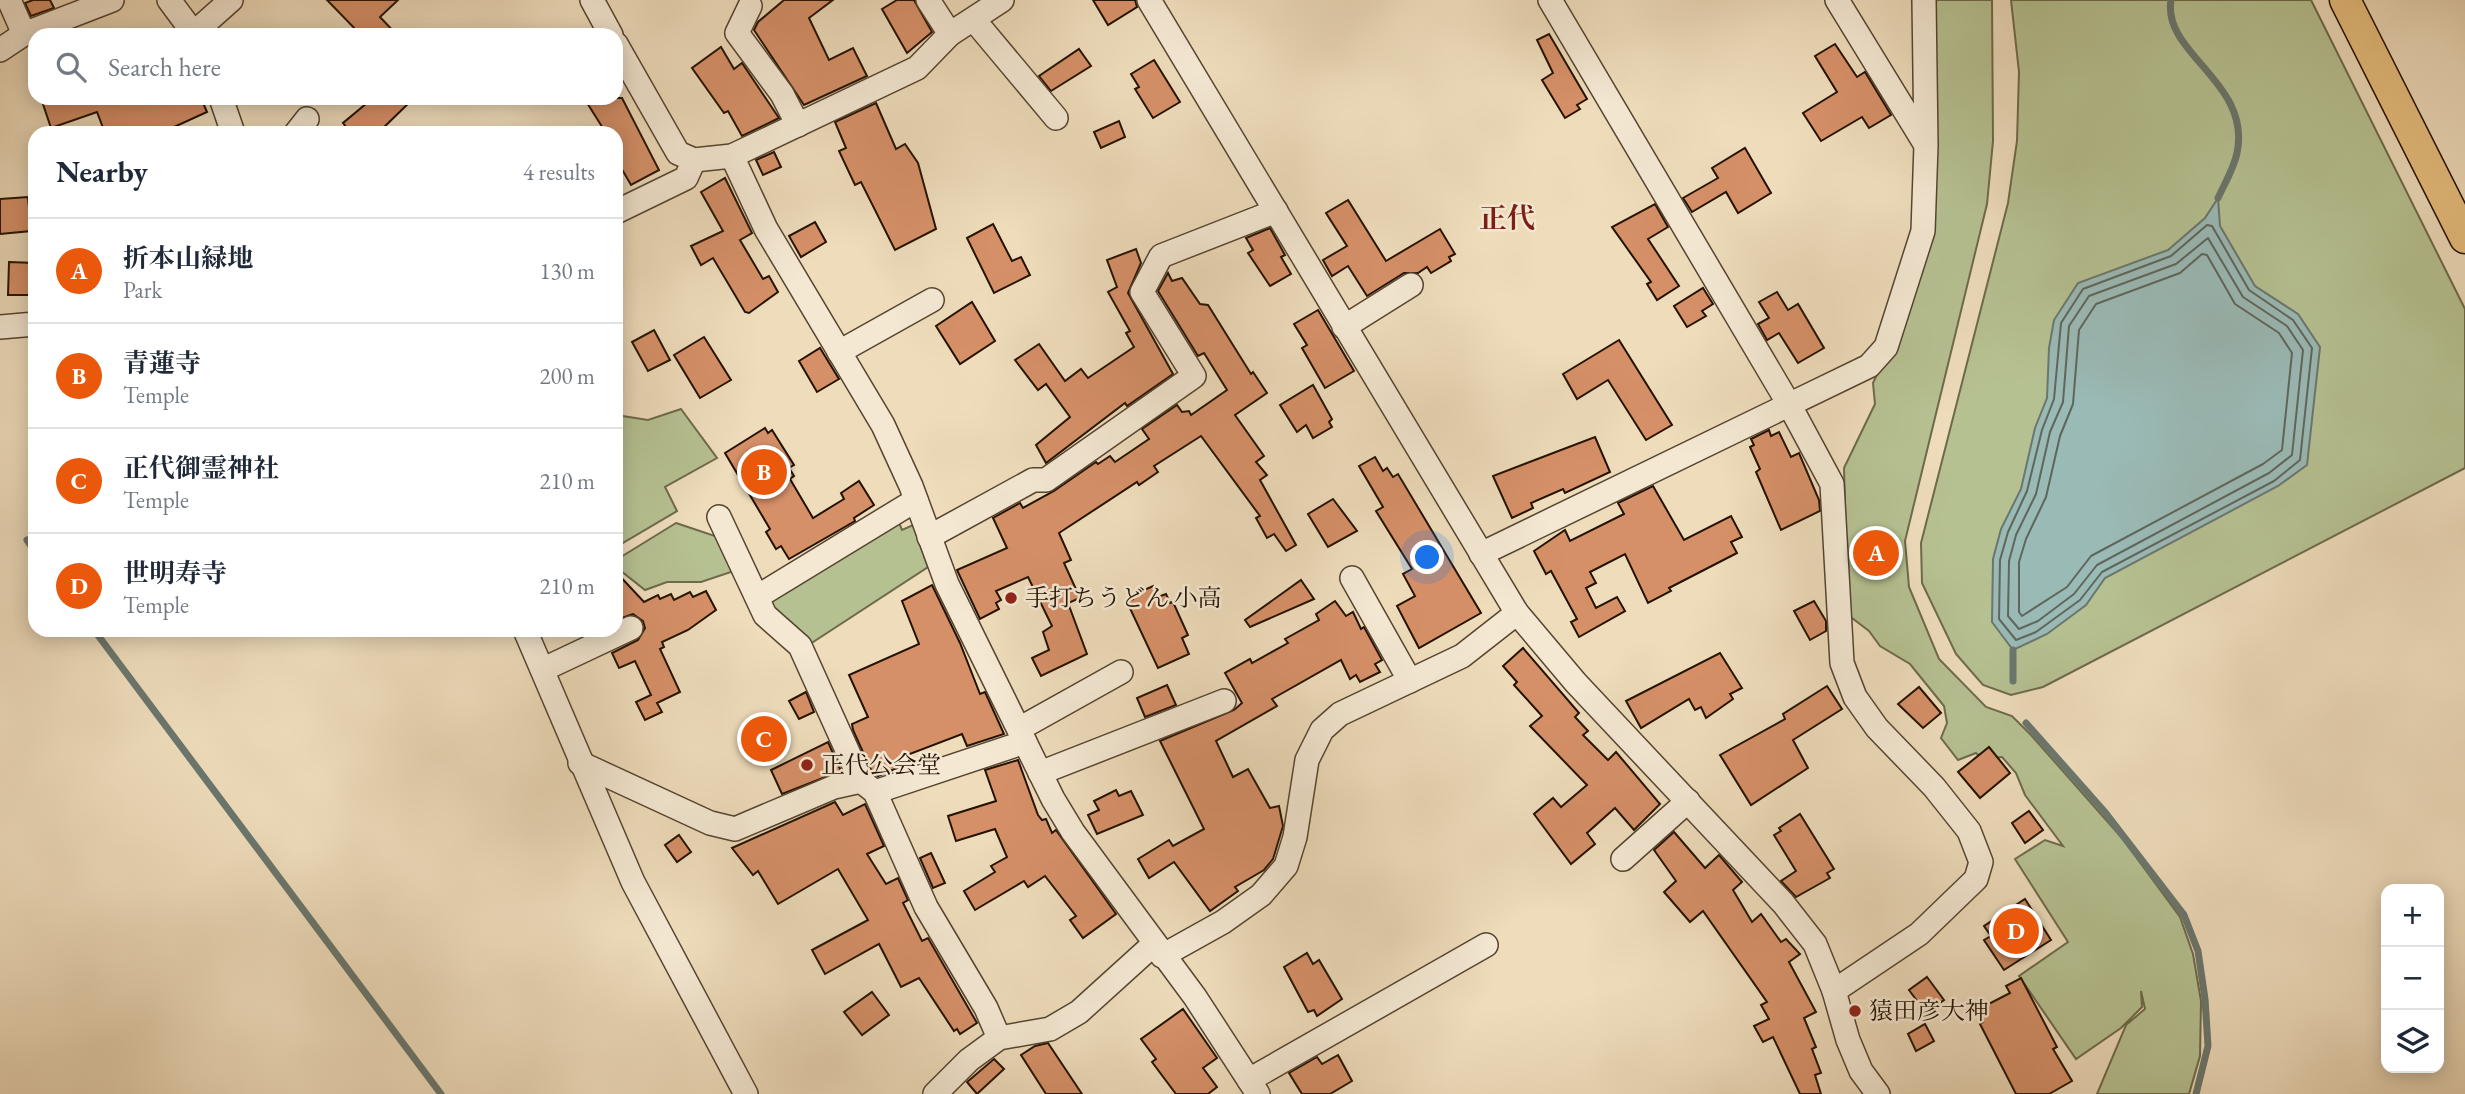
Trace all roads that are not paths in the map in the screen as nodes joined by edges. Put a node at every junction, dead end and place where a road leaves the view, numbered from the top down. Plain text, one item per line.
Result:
1 (9, 0) edge
2 (113, 0) edge
3 (169, 0) edge
4 (231, 0) edge
5 (592, 0) edge
6 (928, 0) edge
7 (1002, 0) edge
8 (1149, 0) edge
9 (1550, 0) edge
10 (1837, 0) edge
11 (1924, 0) edge
12 (2345, 0) edge
13 (750, 6) dead end
14 (974, 20) junction
15 (40, 28) edge
16 (190, 28) edge
17 (201, 28) edge
18 (607, 28) edge
19 (28, 32) edge
20 (24, 34) junction
21 (950, 34) junction
22 (0, 50) edge
23 (623, 56) edge
24 (223, 105) edge
25 (1056, 118) dead end
26 (798, 125) junction
27 (229, 126) edge
28 (1926, 145) junction
29 (732, 156) junction
30 (694, 160) junction
31 (623, 209) edge
32 (1276, 211) junction
33 (2465, 238) edge
34 (1411, 285) dead end
35 (932, 300) dead end
36 (28, 325) edge
37 (0, 327) edge
38 (1344, 327) junction
39 (839, 352) junction
40 (1790, 406) junction
41 (916, 500) junction
42 (719, 517) dead end
43 (929, 537) junction
44 (1482, 554) junction
45 (1352, 578) dead end
46 (757, 597) junction
47 (1517, 613) junction
48 (631, 628) dead end
49 (623, 632) edge
50 (528, 637) edge
51 (612, 637) edge
52 (544, 669) junction
53 (1121, 672) dead end
54 (1410, 681) junction
55 (1224, 701) dead end
56 (1022, 736) junction
57 (580, 763) junction
58 (1041, 773) junction
59 (868, 786) junction
60 (1688, 801) junction
61 (1623, 859) dead end
62 (1486, 945) dead end
63 (1158, 950) junction
64 (1834, 992) junction
65 (999, 1038) junction
66 (1253, 1087) edge
67 (746, 1094) edge
68 (935, 1094) edge
69 (1878, 1094) edge

1 - 20 street
2 - 15 street
3 - 16 street
4 - 17 street
5 - 18 street
6 - 21 street
7 - 14 street
8 - 32 street
9 - 40 street
10 - 28 street
11 - 28 street
12 - 33 main road
13 - 26 street
14 - 21 street
14 - 25 street
19 - 20 street
20 - 22 street
21 - 26 street
23 - 30 street
24 - 27 street
26 - 29 street
28 - 40 street
29 - 30 street
29 - 39 street
30 - 31 street
32 - 38 street
32 - 43 street
34 - 38 street
35 - 39 street
36 - 37 street
38 - 44 street
39 - 41 street
40 - 44 street
40 - 64 street
41 - 43 street
41 - 46 street
42 - 46 street
43 - 56 street
44 - 47 street
45 - 54 street
46 - 59 street
47 - 54 street
47 - 60 street
48 - 49 street
50 - 52 street
51 - 52 street
52 - 57 street
53 - 56 street
54 - 63 street
55 - 58 street
56 - 58 street
56 - 59 street
57 - 59 street
57 - 67 street
58 - 63 street
59 - 65 street
60 - 61 street
60 - 64 street
62 - 66 street
63 - 65 street
63 - 66 street
64 - 69 street
65 - 68 street

